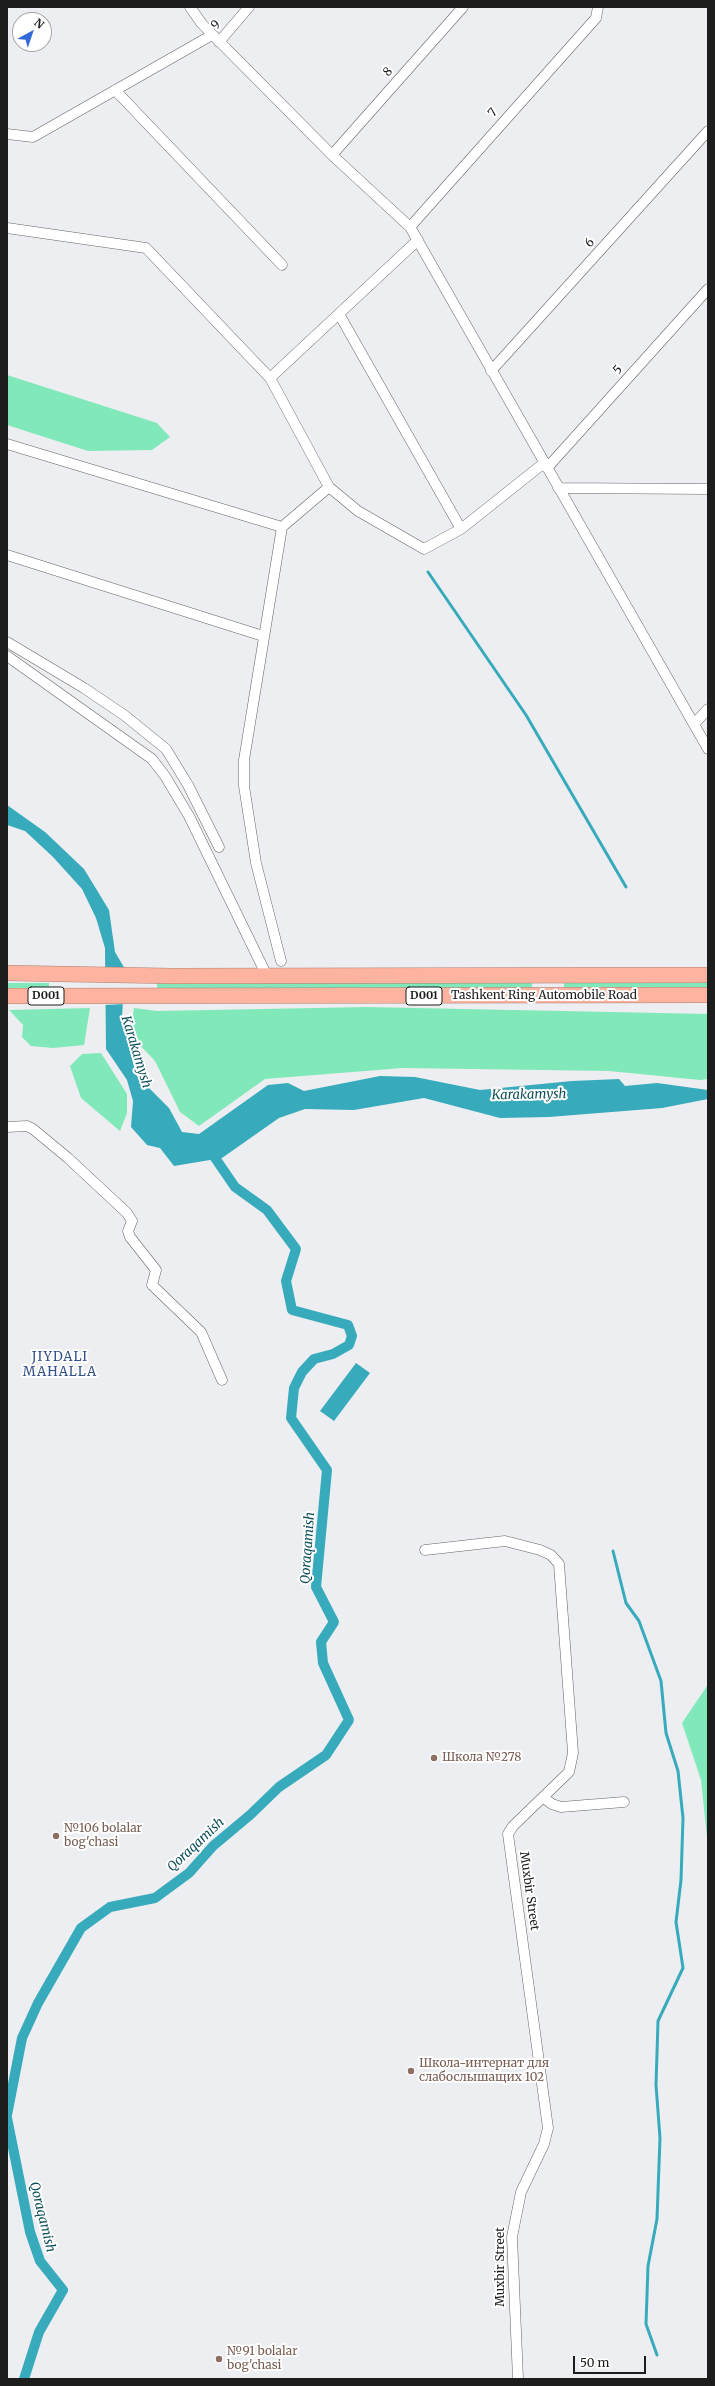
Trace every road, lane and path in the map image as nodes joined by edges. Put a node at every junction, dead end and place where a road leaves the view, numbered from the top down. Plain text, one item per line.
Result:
1 (190, 7) edge
2 (249, 7) edge
3 (463, 7) edge
4 (598, 7) edge
5 (216, 38) junction
6 (115, 90) junction
7 (708, 131) edge
8 (7, 134) edge
9 (332, 155) junction
10 (410, 227) junction
11 (7, 228) edge
12 (418, 240) junction
13 (282, 265) dead end
14 (708, 289) edge
15 (339, 314) junction
16 (491, 371) junction
17 (270, 378) junction
18 (7, 444) edge
19 (545, 466) junction
20 (329, 487) junction
21 (558, 488) junction
22 (708, 489) edge
23 (282, 527) junction
24 (460, 529) junction
25 (7, 555) edge
26 (263, 636) junction
27 (7, 642) edge
28 (7, 656) edge
29 (708, 709) edge
30 (695, 723) junction
31 (708, 749) edge
32 (219, 847) dead end
33 (281, 961) dead end
34 (7, 974) edge
35 (551, 975) junction
36 (708, 975) edge
37 (267, 976) junction
38 (708, 995) edge
39 (7, 996) edge
40 (551, 996) junction
41 (7, 1127) edge
42 (222, 1380) dead end
43 (425, 1550) dead end
44 (544, 1798) junction
45 (624, 1802) dead end
46 (518, 2379) edge

1 - 5 street
2 - 5 street, 9
3 - 9 street, 8
4 - 10 street, 7
5 - 6 street, 9
5 - 9 street
6 - 8 street, 9
6 - 13 street
7 - 16 street, 6
9 - 10 street
10 - 12 street
11 - 17 street
12 - 15 street
12 - 16 street
14 - 19 street, 5
15 - 17 street
15 - 24 street
16 - 19 street
17 - 20 street
18 - 23 street
19 - 21 street
19 - 24 street, 5
20 - 23 street
20 - 24 street, 5
21 - 22 street
21 - 30 street
23 - 26 street
25 - 26 street
26 - 33 street
27 - 32 street
28 - 37 street
29 - 30 street
30 - 31 street
34 - 37 highway, Tashkent Ring Automobile Road / D001
35 - 36 highway, Tashkent Ring Automobile Road / D001
35 - 37 highway, Tashkent Ring Automobile Road / D001
35 - 40 highway
38 - 40 highway, Tashkent Ring Automobile Road / D001
39 - 40 highway, Tashkent Ring Automobile Road / D001
41 - 42 street
43 - 44 street, Muxbir Street
44 - 45 street
44 - 46 street, Muxbir Street

